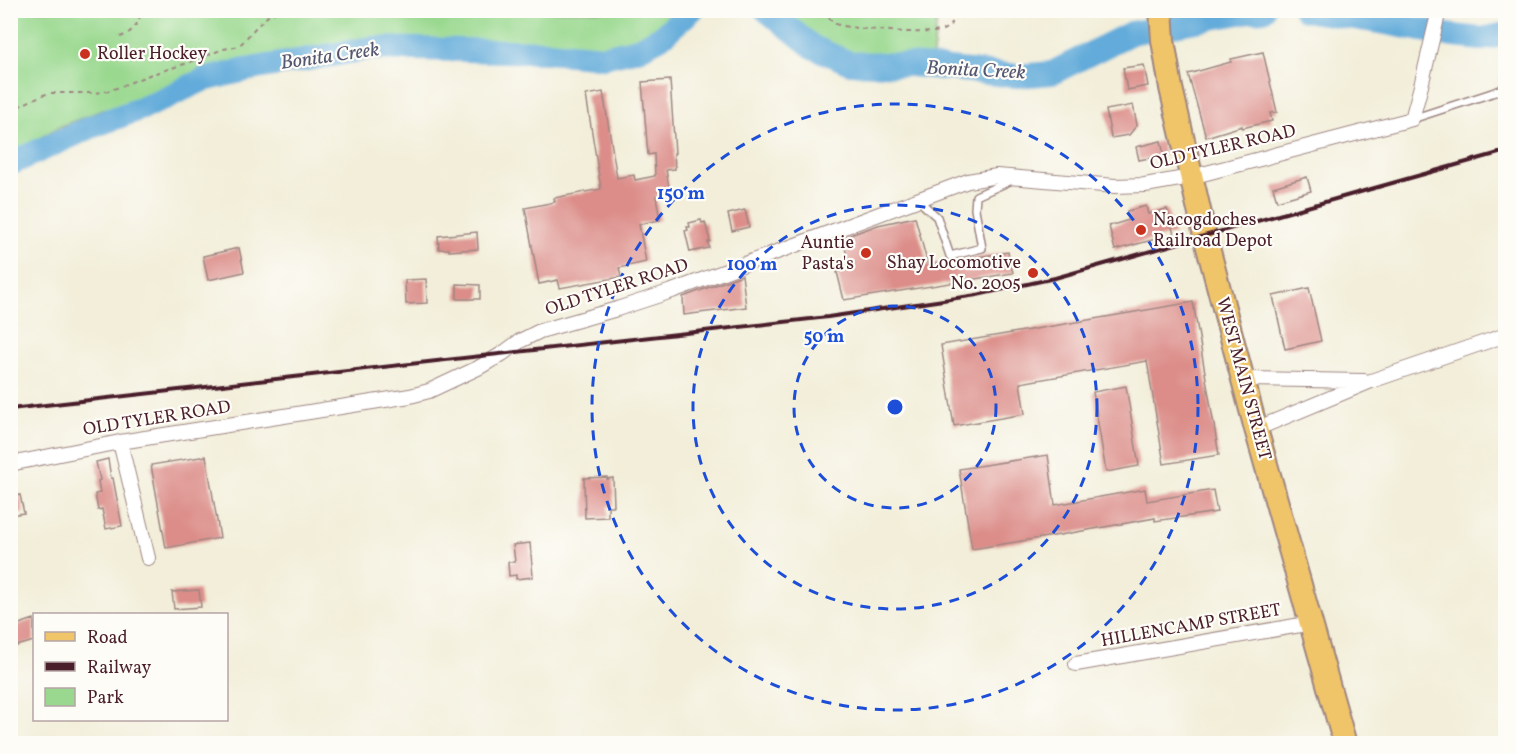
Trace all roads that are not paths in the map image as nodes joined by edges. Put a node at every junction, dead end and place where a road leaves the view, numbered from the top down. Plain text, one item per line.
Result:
1 (1161, 10) edge
2 (1438, 12) edge
3 (1506, 87) edge
4 (1412, 119) junction
5 (1018, 177) junction
6 (1191, 177) junction
7 (917, 199) junction
8 (1506, 335) edge
9 (1243, 379) junction
10 (1371, 381) junction
11 (1256, 429) junction
12 (120, 442) junction
13 (10, 464) edge
14 (148, 558) dead end
15 (1311, 623) junction
16 (1076, 664) dead end
17 (1345, 744) edge

1 - 6 main road, WEST MAIN STREET
2 - 4 street
3 - 4 lane
4 - 6 street, OLD TYLER ROAD
5 - 6 street, OLD TYLER ROAD
5 - 7 street, OLD TYLER ROAD
5 - 7 lane
6 - 9 main road, WEST MAIN STREET
7 - 12 street, OLD TYLER ROAD
8 - 10 street
9 - 10 street
9 - 11 main road, WEST MAIN STREET
10 - 11 street
11 - 15 main road, WEST MAIN STREET
12 - 13 street, OLD TYLER ROAD
12 - 14 street
15 - 16 street, HILLENCAMP STREET
15 - 17 main road, WEST MAIN STREET

